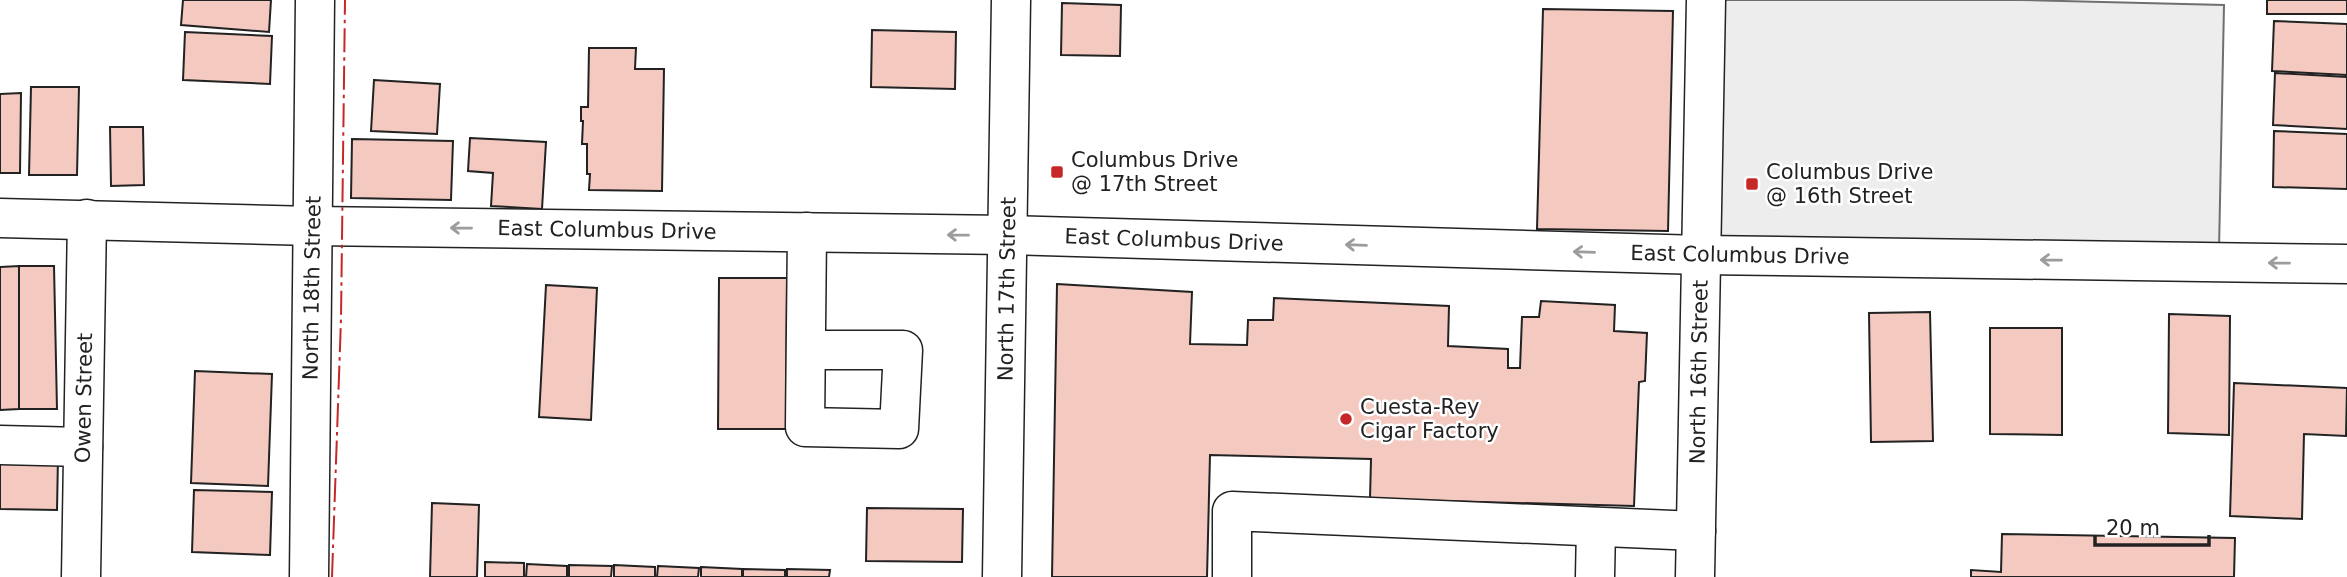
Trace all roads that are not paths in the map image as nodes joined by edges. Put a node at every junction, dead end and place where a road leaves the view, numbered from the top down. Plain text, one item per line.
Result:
1 (315, 0) edge
2 (1012, 0) edge
3 (1706, 0) edge
4 (0, 218) edge
5 (87, 219) junction
6 (312, 226) junction
7 (807, 232) junction
8 (1008, 235) junction
9 (1701, 255) junction
10 (2347, 264) edge
11 (806, 349) dead end
12 (0, 445) edge
13 (83, 447) junction
14 (1596, 527) junction
15 (1696, 531) junction
16 (81, 577) edge
17 (309, 577) edge
18 (1002, 577) edge
19 (1232, 577) edge
20 (1595, 577) edge
21 (1695, 577) edge

1 - 6 main road, North 18th Street
2 - 8 main road, North 17th Street
3 - 9 main road, North 16th Street
4 - 5 main road, East Columbus Drive
5 - 6 main road, East Columbus Drive
5 - 13 main road, Owen Street
7 -> 6 main road, East Columbus Drive
6 - 17 main road, North 18th Street
8 -> 7 main road, East Columbus Drive
7 - 11 main road
9 -> 8 main road, East Columbus Drive
8 - 18 main road, North 17th Street
10 -> 9 main road, East Columbus Drive
9 - 15 main road, North 16th Street
12 - 13 main road
13 - 16 main road, Owen Street
14 - 15 main road
14 - 19 main road
14 - 20 main road
15 - 21 main road, North 16th Street

